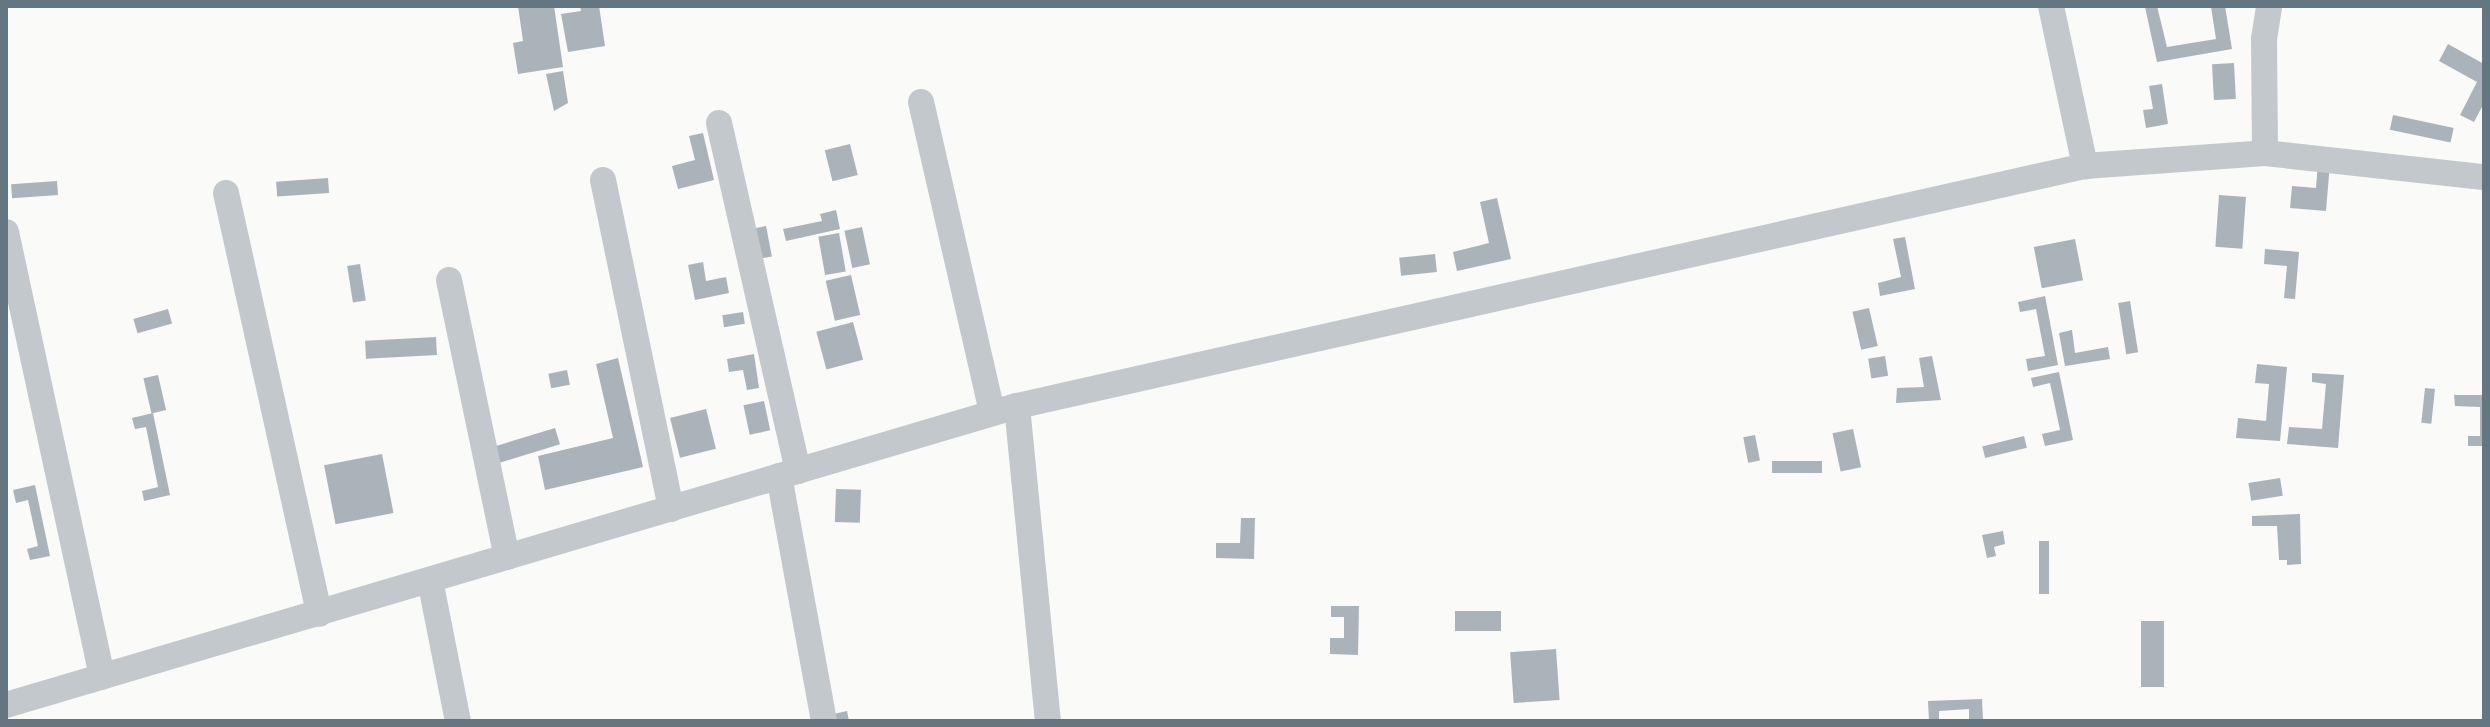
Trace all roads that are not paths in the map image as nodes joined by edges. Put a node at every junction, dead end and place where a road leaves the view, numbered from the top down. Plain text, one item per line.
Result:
1 (2051, 6) edge
2 (2269, 6) edge
3 (921, 102) dead end
4 (719, 123) dead end
5 (2265, 153) junction
6 (2085, 166) junction
7 (2484, 177) edge
8 (603, 180) dead end
9 (226, 193) dead end
10 (6, 232) edge
11 (449, 280) dead end
12 (1004, 410) junction
13 (788, 474) junction
14 (671, 509) junction
15 (507, 557) junction
16 (430, 580) junction
17 (319, 614) junction
18 (102, 677) junction
19 (6, 705) edge
20 (458, 721) edge
21 (824, 721) edge
22 (1048, 721) edge

1 - 6 street
2 - 5 street
3 - 12 street
4 - 13 street
5 - 6 street
5 - 7 street
6 - 12 street
8 - 14 street
9 - 17 street
10 - 18 street
11 - 15 street
12 - 13 street
12 - 22 street
13 - 14 street
13 - 21 street
14 - 15 street
15 - 16 street
16 - 17 street
16 - 20 street
17 - 18 street
18 - 19 street

